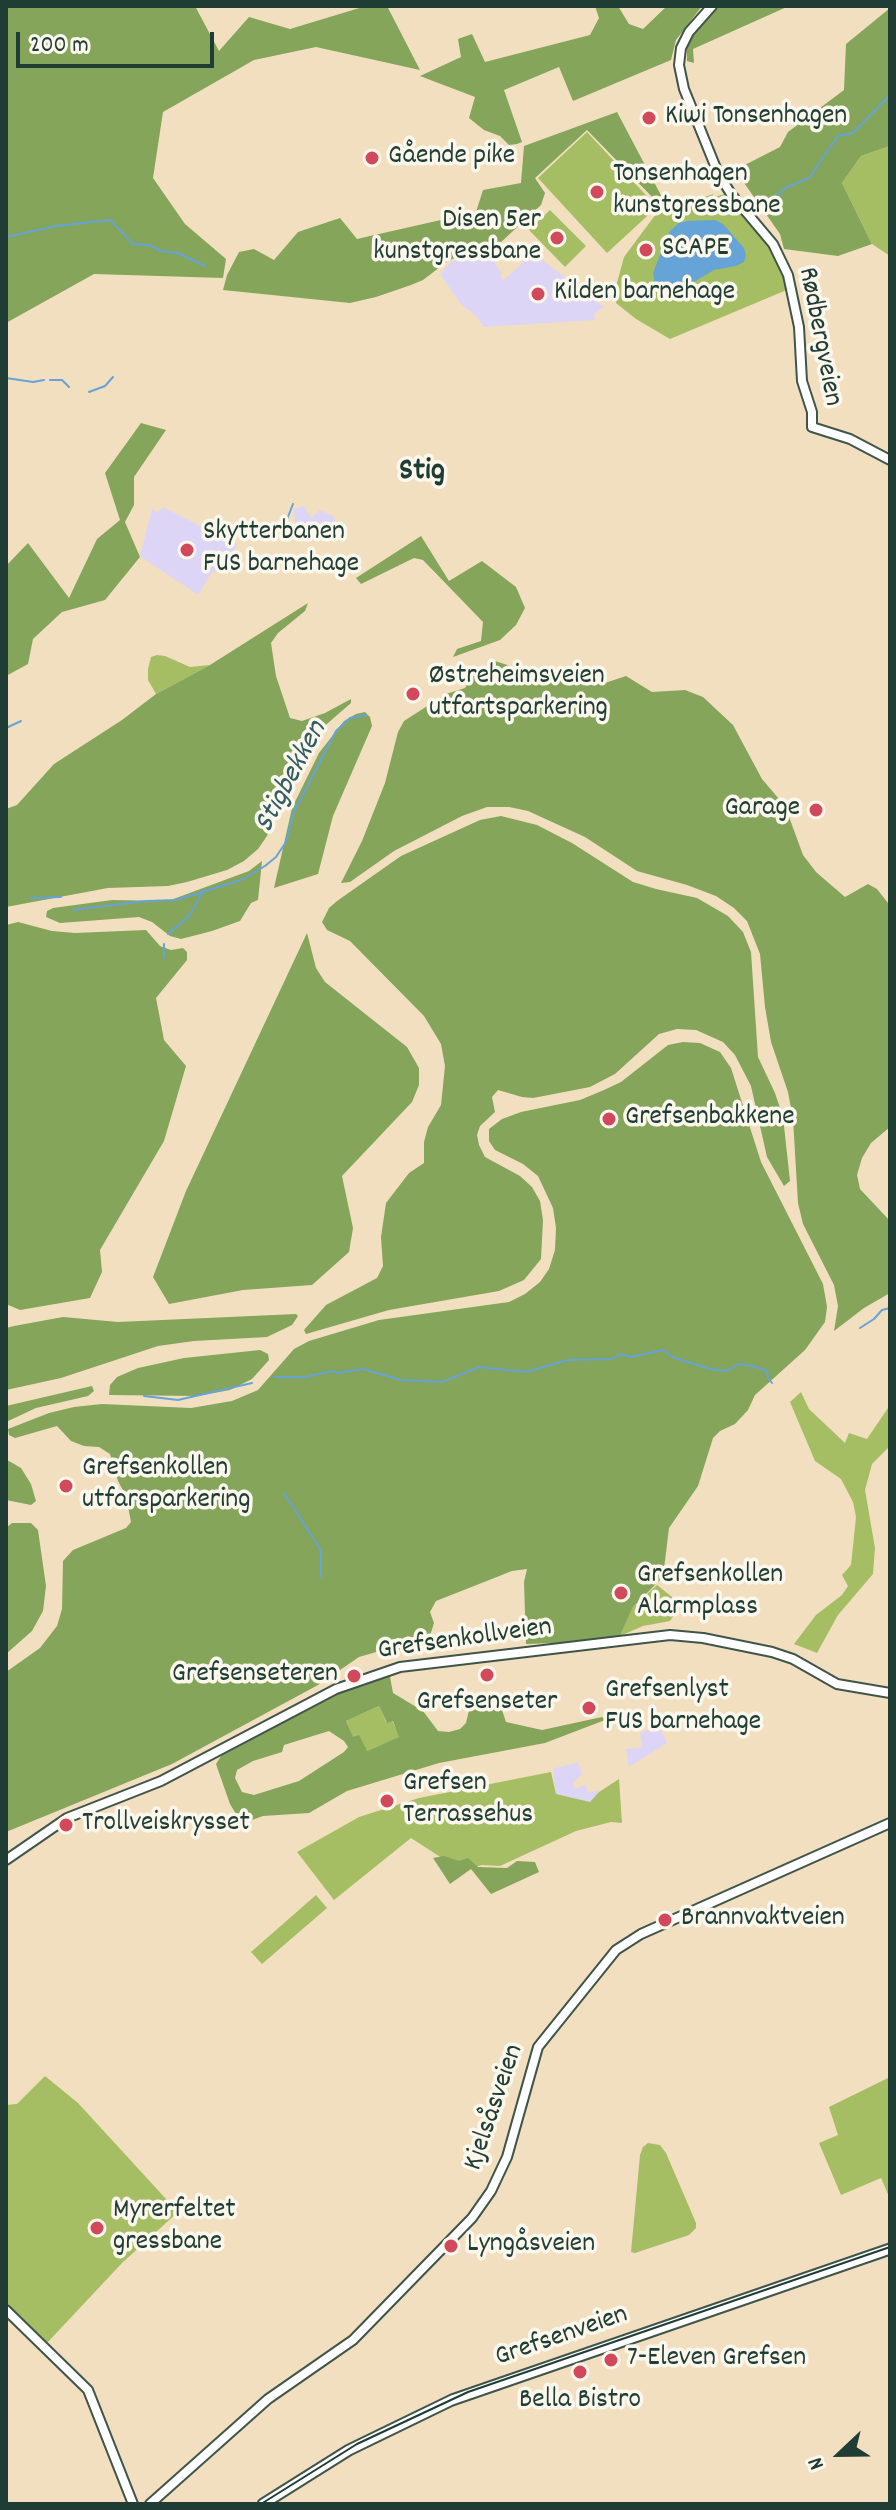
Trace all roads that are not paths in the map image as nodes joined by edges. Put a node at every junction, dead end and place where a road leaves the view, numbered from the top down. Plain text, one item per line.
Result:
1 (712, 6) edge
2 (890, 460) edge
3 (890, 1693) edge
4 (890, 1823) edge
5 (6, 1860) edge
6 (890, 2249) edge
7 (6, 2310) edge
8 (133, 2504) edge
9 (150, 2504) edge
10 (263, 2504) edge

1 - 2 street, Rødbergveien
3 - 5 street, Grefsenkollveien
4 - 9 street, Kjelsåsveien
6 - 10 main road, Grefsenveien
7 - 8 street

